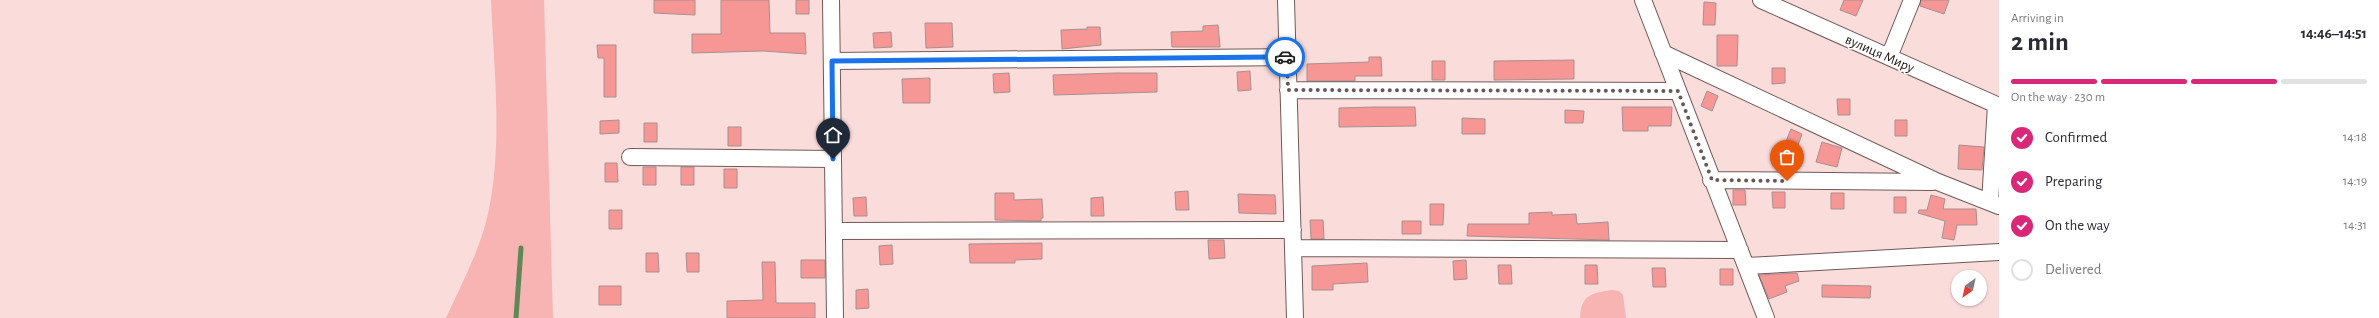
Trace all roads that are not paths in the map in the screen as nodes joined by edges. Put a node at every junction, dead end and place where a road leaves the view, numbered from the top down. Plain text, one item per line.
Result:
1 (831, 0) edge
2 (1286, 0) edge
3 (1643, 0) edge
4 (1761, 0) edge
5 (1912, 0) edge
6 (1663, 53) junction
7 (1287, 57) junction
8 (1889, 57) junction
9 (832, 61) junction
10 (1288, 90) junction
11 (1678, 91) junction
12 (1998, 105) edge
13 (630, 157) dead end
14 (833, 159) junction
15 (1712, 180) junction
16 (1938, 182) junction
17 (1994, 204) edge
18 (1292, 230) junction
19 (834, 231) junction
20 (1293, 248) junction
21 (1740, 250) junction
22 (1999, 252) edge
23 (1747, 266) junction
24 (835, 318) edge
25 (1295, 318) edge
26 (1766, 318) edge

1 - 9 street
2 - 7 street
3 - 6 street
4 - 8 street, вулиця Миру
5 - 8 street
6 - 11 street
6 - 16 street
7 - 9 street
7 - 10 street
8 - 12 street, вулиця Миру
9 - 14 street
10 - 11 street
10 - 18 street
11 - 15 street
12 - 17 street
13 - 14 street
14 - 19 street
15 - 16 street
15 - 21 street
16 - 17 street
18 - 19 street
18 - 20 street
19 - 24 street
20 - 21 street
20 - 25 street
21 - 23 street
22 - 23 street
23 - 26 street

